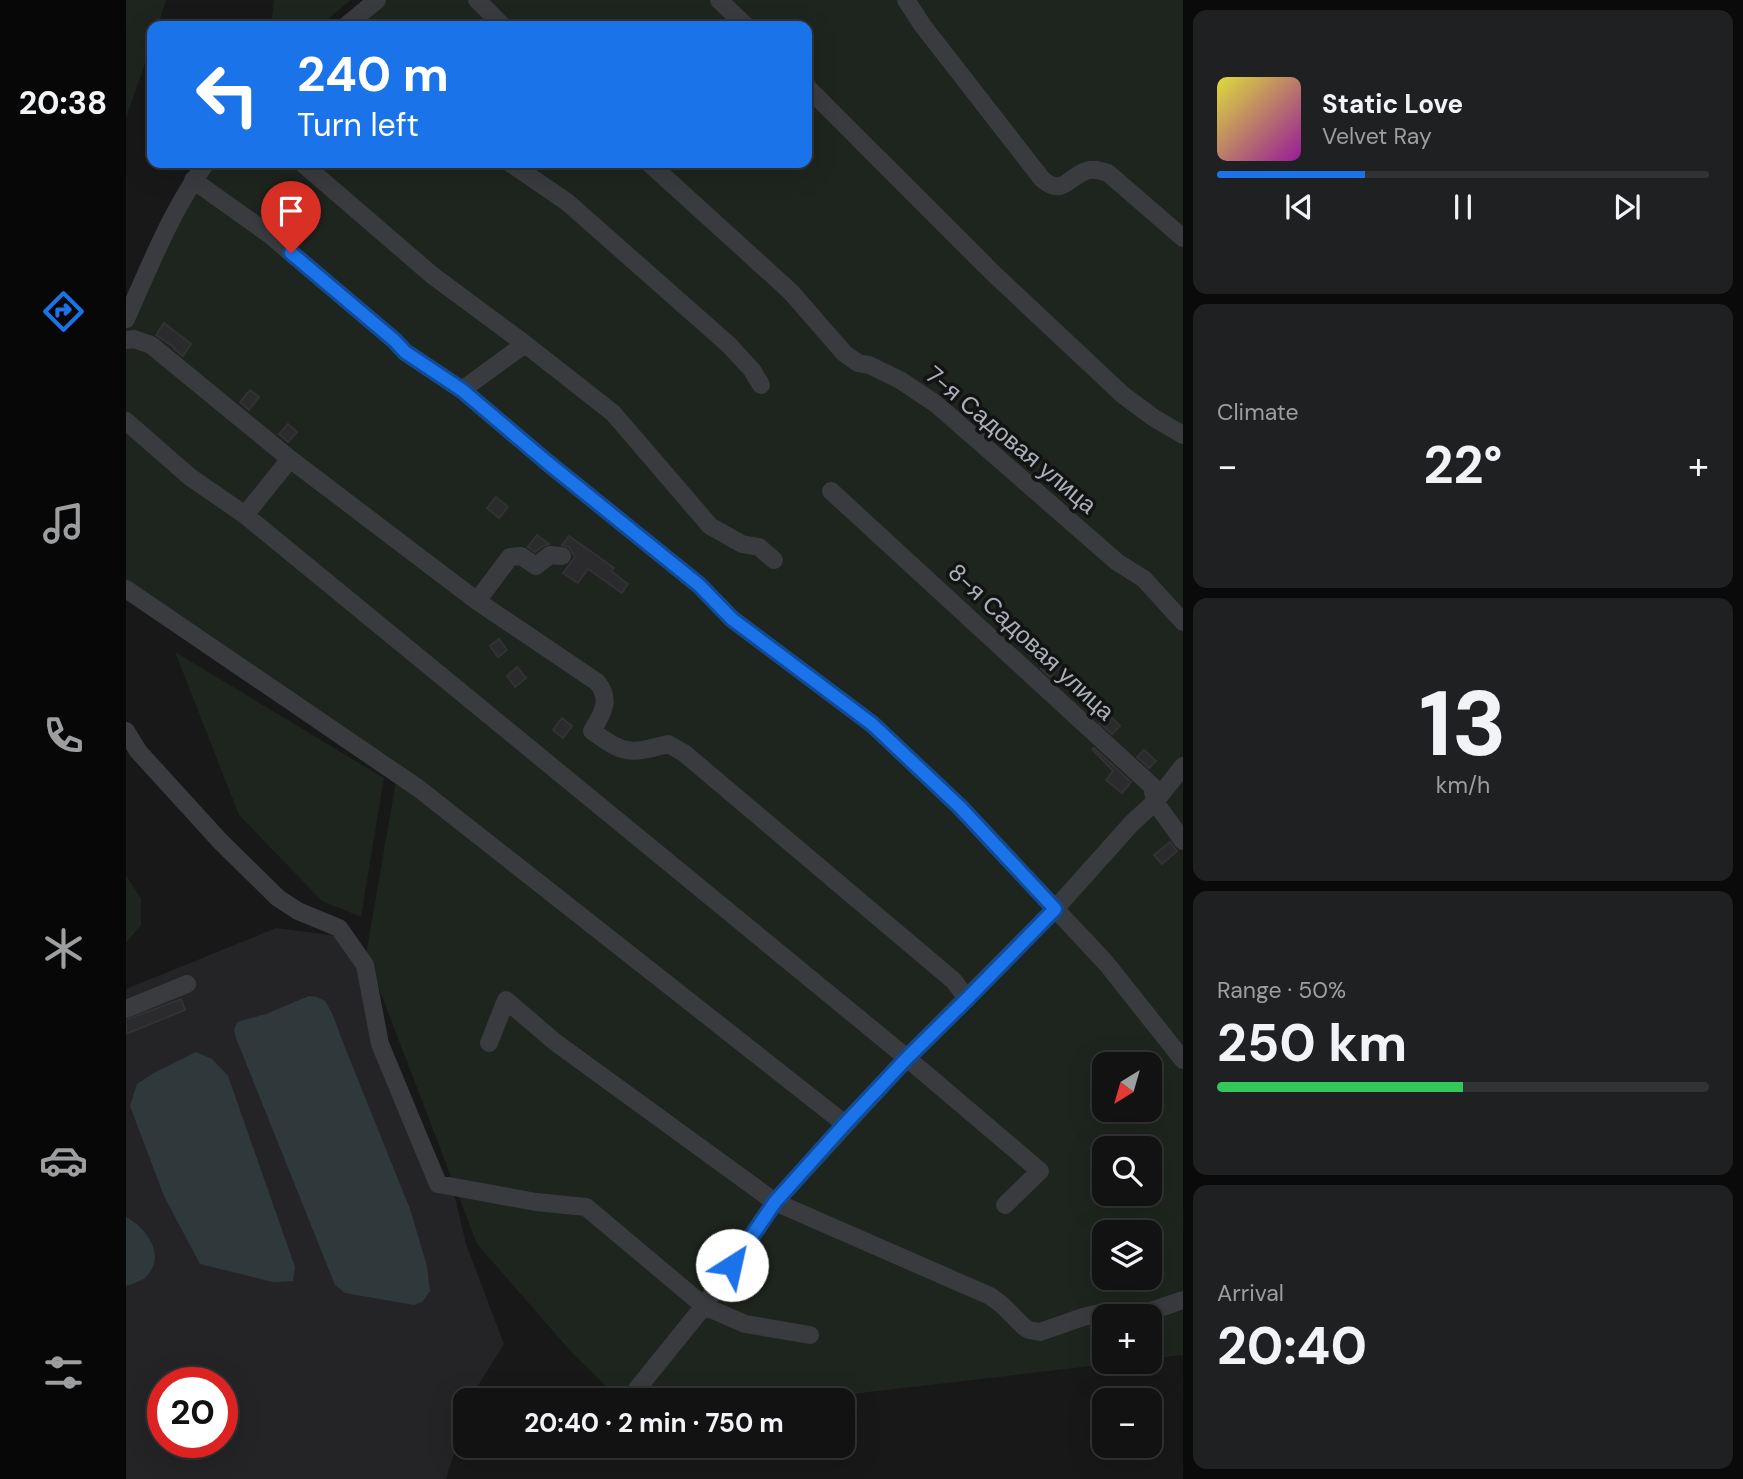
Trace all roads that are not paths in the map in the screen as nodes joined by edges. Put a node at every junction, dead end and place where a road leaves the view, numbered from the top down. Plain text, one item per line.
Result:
1 (377, 0) edge
2 (477, 0) edge
3 (719, 0) edge
4 (906, 0) edge
5 (353, 21) edge
6 (498, 21) edge
7 (741, 21) edge
8 (812, 92) edge
9 (202, 168) edge
10 (308, 168) edge
11 (517, 168) edge
12 (654, 168) edge
13 (193, 180) junction
14 (1183, 238) edge
15 (126, 319) edge
16 (126, 340) edge
17 (525, 344) junction
18 (761, 385) dead end
19 (462, 390) junction
20 (126, 421) edge
21 (1183, 435) edge
22 (290, 458) junction
23 (831, 491) dead end
24 (245, 514) junction
25 (562, 556) dead end
26 (774, 560) dead end
27 (126, 589) edge
28 (477, 601) junction
29 (1183, 622) edge
30 (126, 731) edge
31 (1183, 766) edge
32 (1155, 802) junction
33 (1183, 841) edge
34 (1055, 909) junction
35 (187, 984) dead end
36 (967, 999) junction
37 (126, 1009) edge
38 (489, 1043) dead end
39 (907, 1058) junction
40 (1183, 1060) edge
41 (845, 1124) junction
42 (775, 1202) junction
43 (1005, 1205) dead end
44 (1183, 1300) edge
45 (704, 1306) junction
46 (810, 1335) dead end
47 (638, 1388) edge

1 - 5 lane
2 - 6 lane
3 - 7 lane
4 - 14 lane
8 - 21 lane
9 - 13 lane
10 - 17 lane
11 - 18 lane
12 - 29 lane, 7-я Садовая улица
13 - 15 lane
13 - 19 lane
16 - 22 lane
17 - 19 lane
17 - 26 lane
19 - 34 lane
20 - 24 lane
22 - 24 lane
22 - 28 lane
23 - 32 lane, 8-я Садовая улица
24 - 39 lane
25 - 28 lane
27 - 41 lane
28 - 36 lane
30 - 45 lane
31 - 32 lane
32 - 33 lane, 8-я Садовая улица
32 - 34 lane
34 - 36 lane
34 - 40 lane
35 - 37 lane
36 - 39 lane
38 - 42 lane
39 - 41 lane
39 - 43 lane
41 - 42 lane
42 - 44 lane
42 - 45 lane
45 - 46 lane
45 - 47 lane

